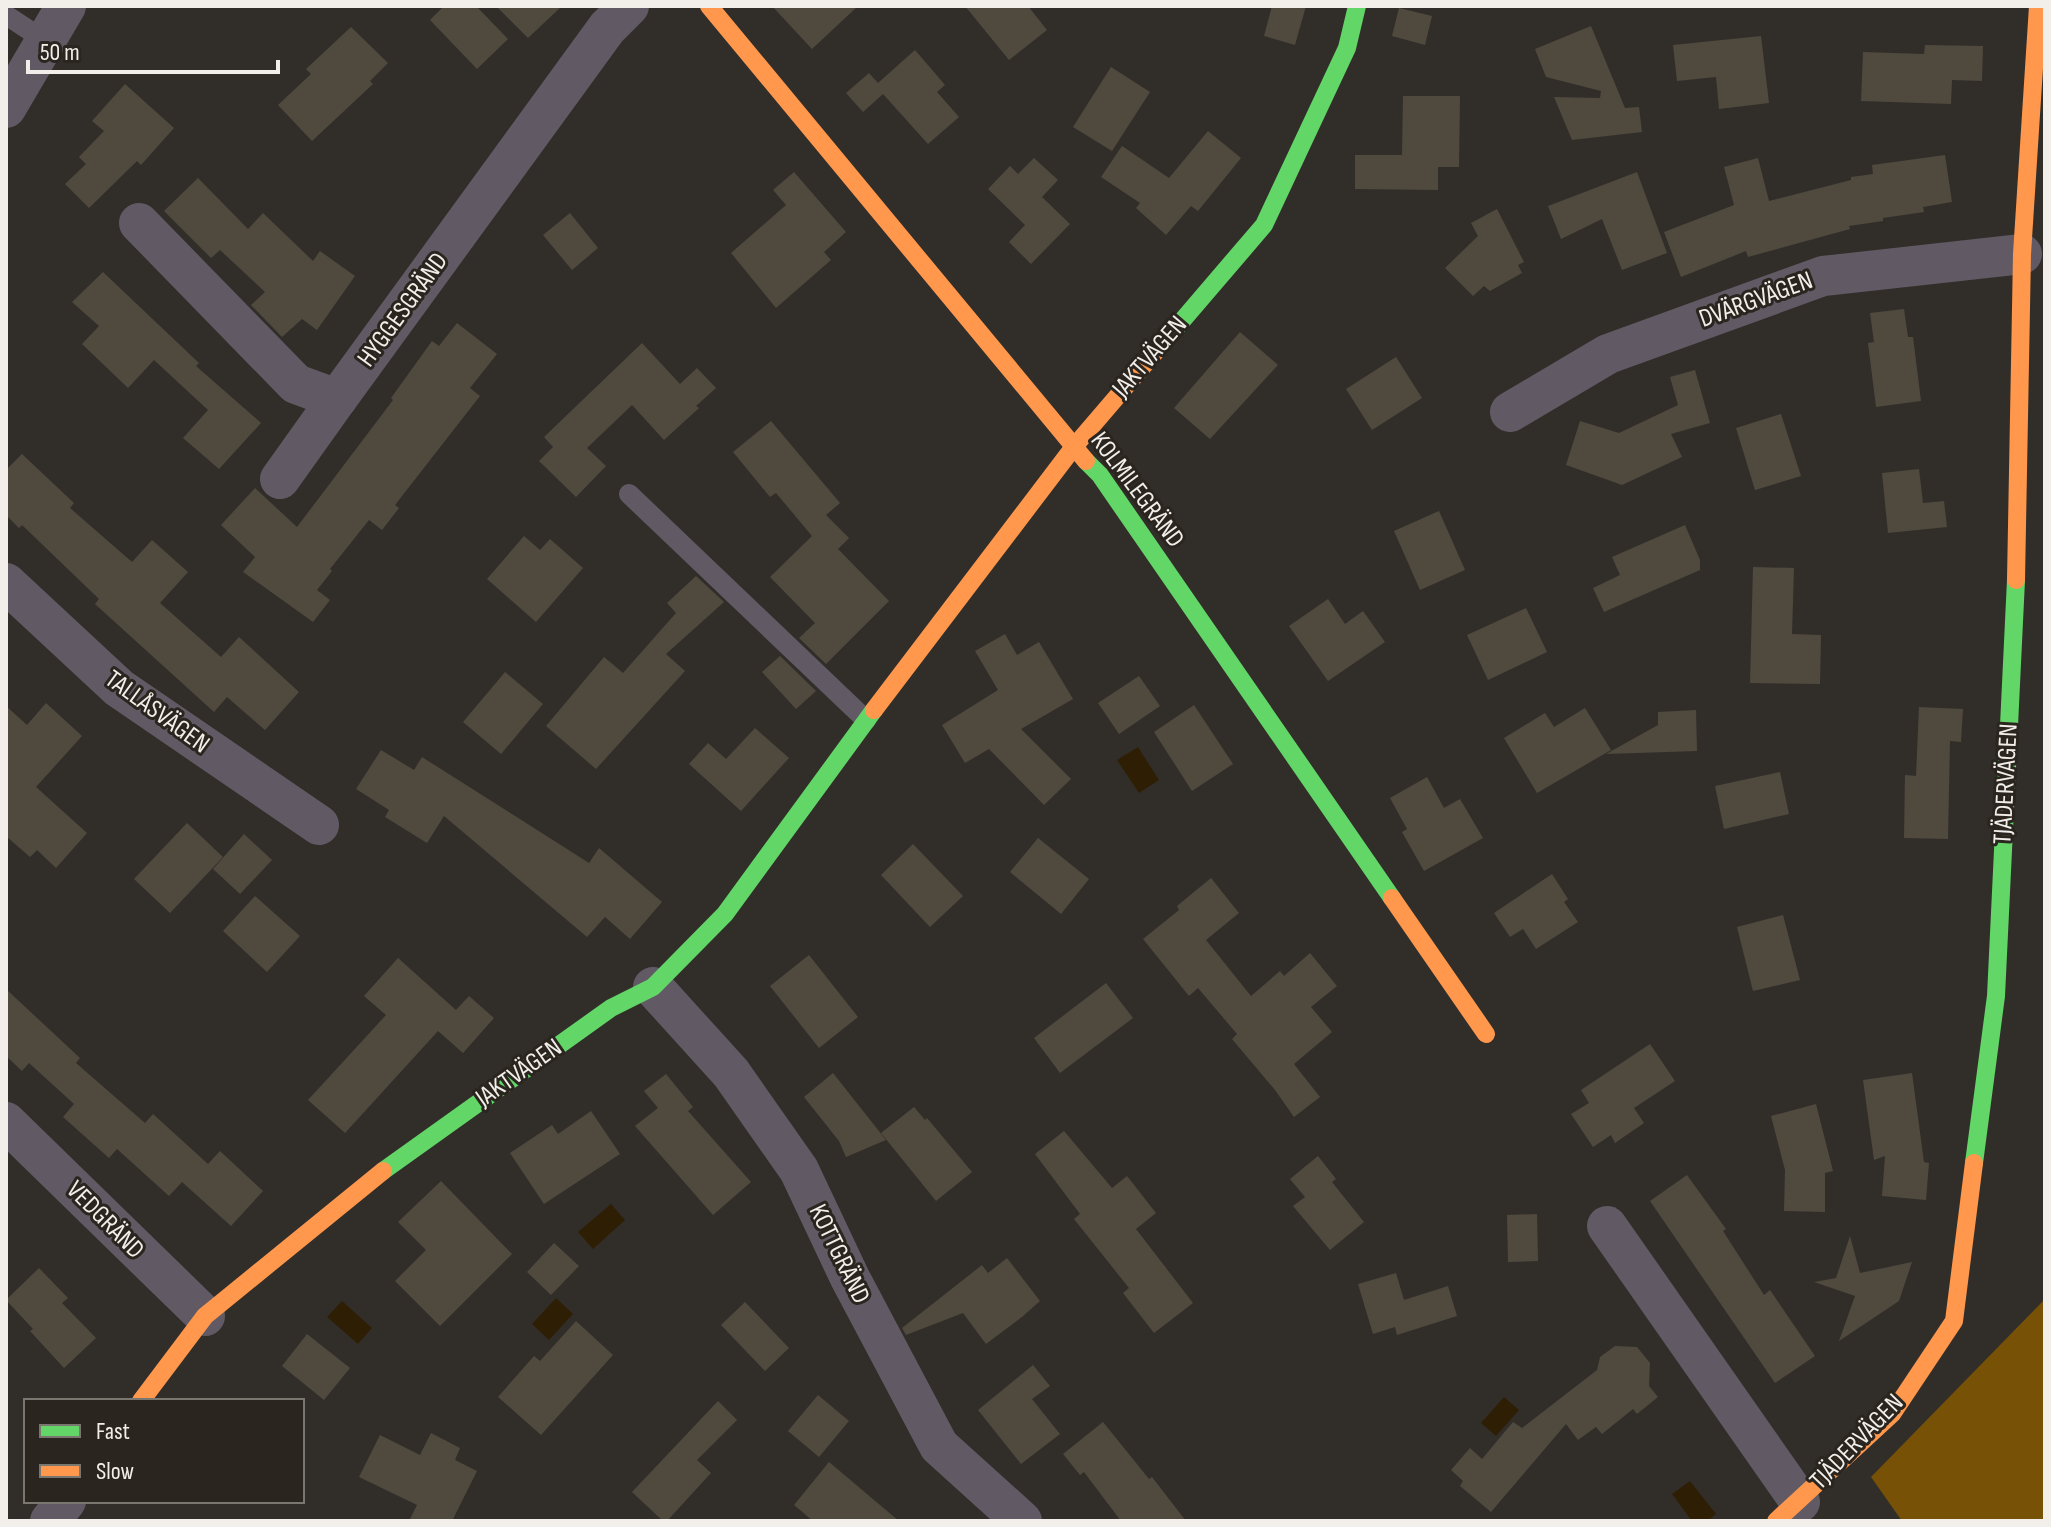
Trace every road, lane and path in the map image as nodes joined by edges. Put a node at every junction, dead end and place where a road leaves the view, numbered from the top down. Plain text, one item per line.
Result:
1 (66, 6) edge
2 (629, 6) edge
3 (709, 6) edge
4 (1357, 6) edge
5 (6, 15) edge
6 (2040, 19) edge
7 (44, 40) junction
8 (6, 108) edge
9 (139, 223) dead end
10 (2022, 254) junction
11 (337, 399) junction
12 (1510, 412) dead end
13 (1073, 448) junction
14 (280, 479) dead end
15 (629, 494) dead end
16 (6, 583) edge
17 (866, 720) junction
18 (319, 825) dead end
19 (653, 987) junction
20 (1486, 1034) dead end
21 (6, 1122) edge
22 (1607, 1226) dead end
23 (205, 1316) junction
24 (143, 1399) edge
25 (64, 1503) edge
26 (1788, 1511) edge
27 (50, 1521) edge
28 (1022, 1521) edge

1 - 7 street
2 - 11 street, HYGGESGRÄND
3 - 13 street, KOLMILEGRÄND
4 - 13 street, JAKTVÄGEN
5 - 7 lane
6 - 10 street, TJÄDERVÄGEN
7 - 8 street
9 - 11 street
10 - 12 street, DVÄRGVÄGEN
10 - 26 street, TJÄDERVÄGEN
11 - 14 street, HYGGESGRÄND
13 - 17 street, JAKTVÄGEN
13 - 20 street, KOLMILEGRÄND
15 - 17 lane
16 - 18 street, TALLÅSVÄGEN
17 - 19 street, JAKTVÄGEN
19 - 23 street, JAKTVÄGEN
19 - 28 street, KOTTGRÄND
21 - 23 street, VEDGRÄND
22 - 26 street, TJÄDERVÄGEN
23 - 24 street, JAKTVÄGEN
25 - 27 street

